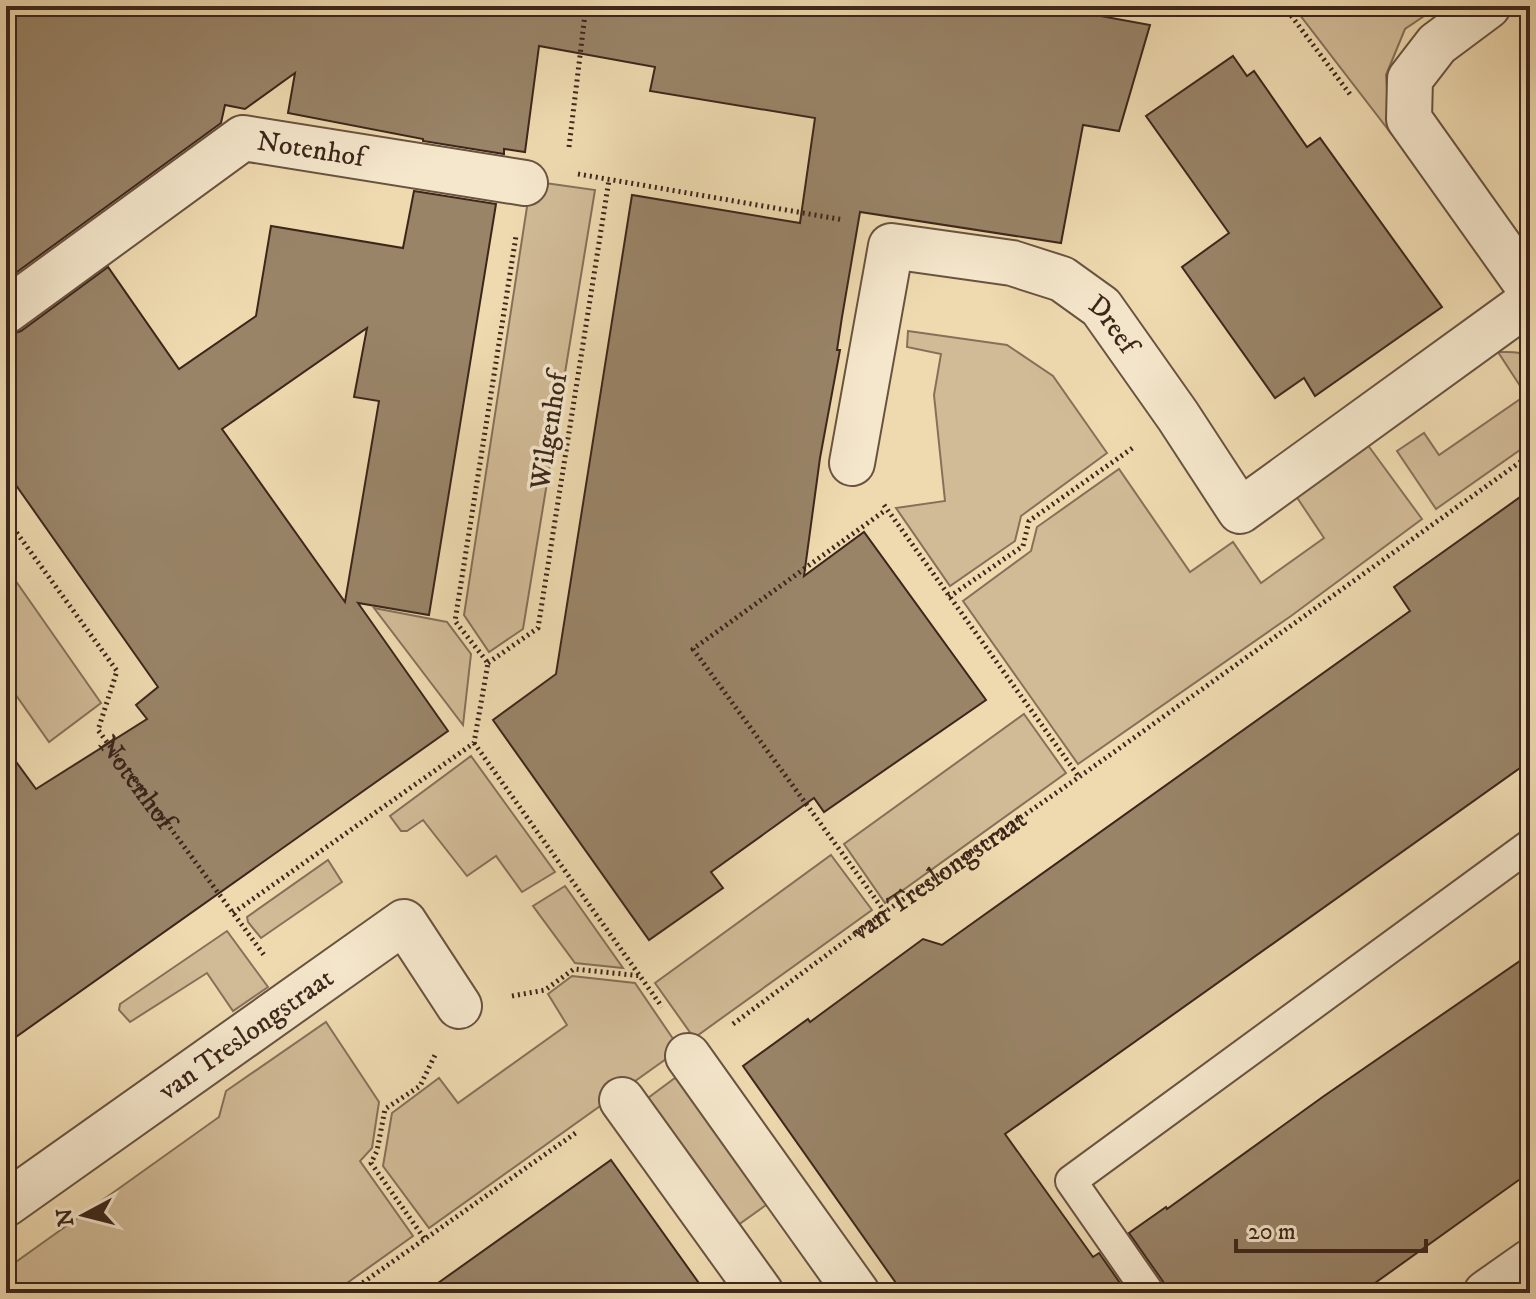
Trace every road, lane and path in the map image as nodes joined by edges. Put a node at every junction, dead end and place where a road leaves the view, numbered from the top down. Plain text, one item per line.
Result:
1 (586, 6) edge
2 (1488, 6) edge
3 (568, 157) dead end
4 (566, 172) dead end
5 (609, 180) junction
6 (525, 183) joint
7 (891, 246) junction
8 (1530, 289) edge
9 (1530, 301) edge
10 (6, 311) edge
11 (1178, 416) junction
12 (1530, 455) edge
13 (852, 463) joint
14 (888, 509) junction
15 (6, 518) edge
16 (949, 597) junction
17 (488, 663) junction
18 (474, 743) junction
19 (1079, 777) junction
20 (1530, 845) edge
21 (885, 912) junction
22 (233, 913) junction
23 (642, 976) junction
24 (295, 999) junction
25 (459, 1006) junction
26 (688, 1056) junction
27 (622, 1100) joint
28 (6, 1204) edge
29 (424, 1238) junction
30 (1530, 1262) edge
31 (348, 1293) edge
32 (761, 1293) edge
33 (857, 1293) edge
34 (1149, 1293) edge
35 (1486, 1293) edge

1 - 3 path
2 - 8 street
4 - 5 path
5 - 7 path
5 - 17 path, Wilgenhof
6 - 10 street, Notenhof
6 - 17 path
7 - 11 street, Dreef
7 - 13 street
9 - 11 street, Dreef
11 - 16 path
12 - 19 path, van Treslongstraat
13 - 14 path
14 - 16 path
14 - 21 path
15 - 22 path, Notenhof
16 - 19 path
17 - 18 path
18 - 22 path
18 - 23 path
19 - 21 path, van Treslongstraat
20 - 34 lane
21 - 26 path, van Treslongstraat
22 - 24 path, Notenhof
23 - 25 path
23 - 26 path
24 - 25 street, van Treslongstraat
24 - 28 street, van Treslongstraat
25 - 29 path
26 - 33 street
27 - 29 path
27 - 32 street
29 - 31 path
30 - 35 street

